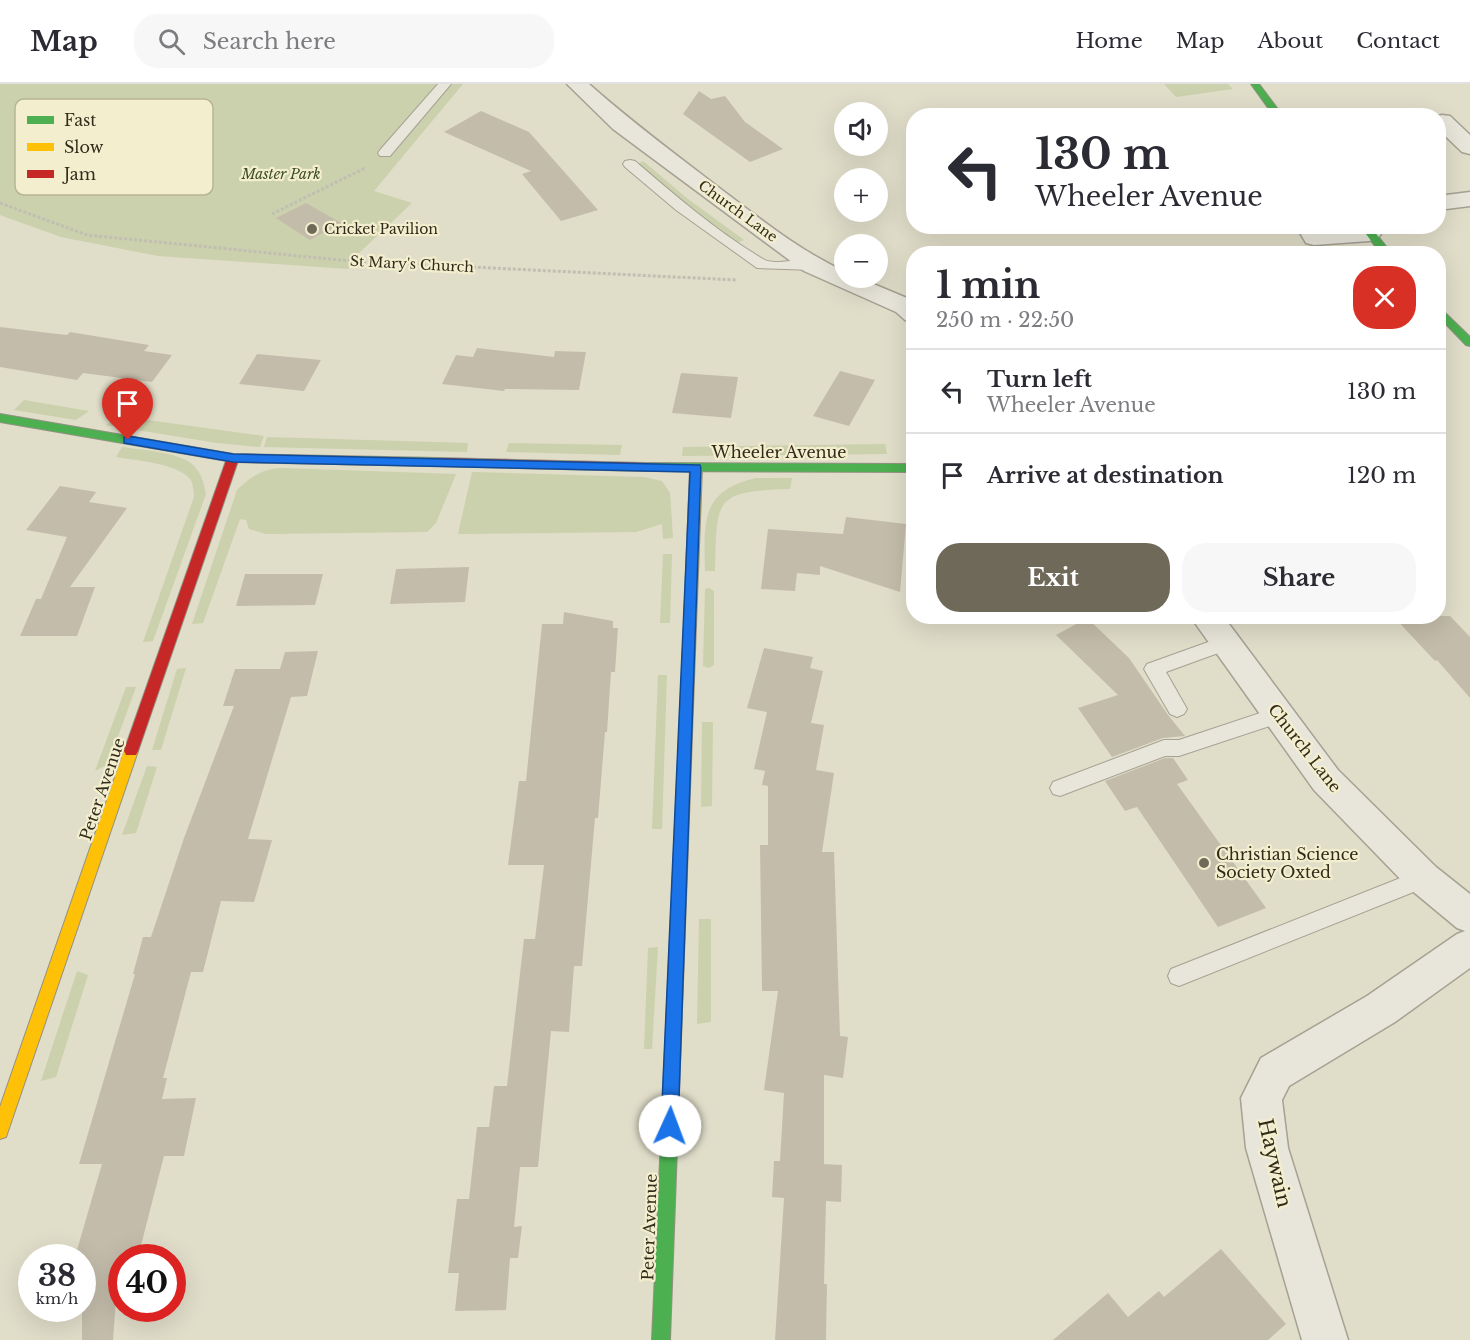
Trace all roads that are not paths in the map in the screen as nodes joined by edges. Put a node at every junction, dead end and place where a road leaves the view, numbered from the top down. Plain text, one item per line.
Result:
1 (444, 84) edge
2 (577, 84) edge
3 (1255, 84) edge
4 (1273, 108) edge
5 (1446, 125) edge
6 (1470, 147) edge
7 (385, 153) road end
8 (630, 164) dead end
9 (1470, 199) edge
10 (1446, 202) edge
11 (1312, 234) edge
12 (1340, 234) edge
13 (1370, 234) edge
14 (1380, 246) edge
15 (813, 266) junction
16 (906, 308) edge
17 (1446, 318) edge
18 (1470, 343) edge
19 (0, 418) edge
20 (233, 458) junction
21 (696, 468) junction
22 (906, 468) edge
23 (1211, 624) edge
24 (1226, 643) junction
25 (1177, 709) dead end
26 (1278, 715) junction
27 (1060, 788) dead end
28 (1423, 878) junction
29 (1470, 916) edge
30 (1470, 946) edge
31 (1179, 976) dead end
32 (0, 1131) edge
33 (661, 1340) edge
34 (1325, 1340) edge

1 - 7 lane
2 - 15 street, Church Lane
3 - 4 street
5 - 6 street
8 - 15 lane
9 - 10 street
11 - 12 street
13 - 14 street
15 - 16 street, Church Lane
17 - 18 street
19 - 20 street, Wheeler Avenue
20 - 21 street, Wheeler Avenue
20 - 32 street, Peter Avenue
21 - 22 street, Wheeler Avenue
21 - 33 street, Peter Avenue
23 - 24 street, Church Lane
24 - 25 lane
24 - 26 street, Church Lane
26 - 27 lane
26 - 28 street, Church Lane
28 - 29 street, Church Lane
28 - 31 lane
30 - 34 street, Haywain

